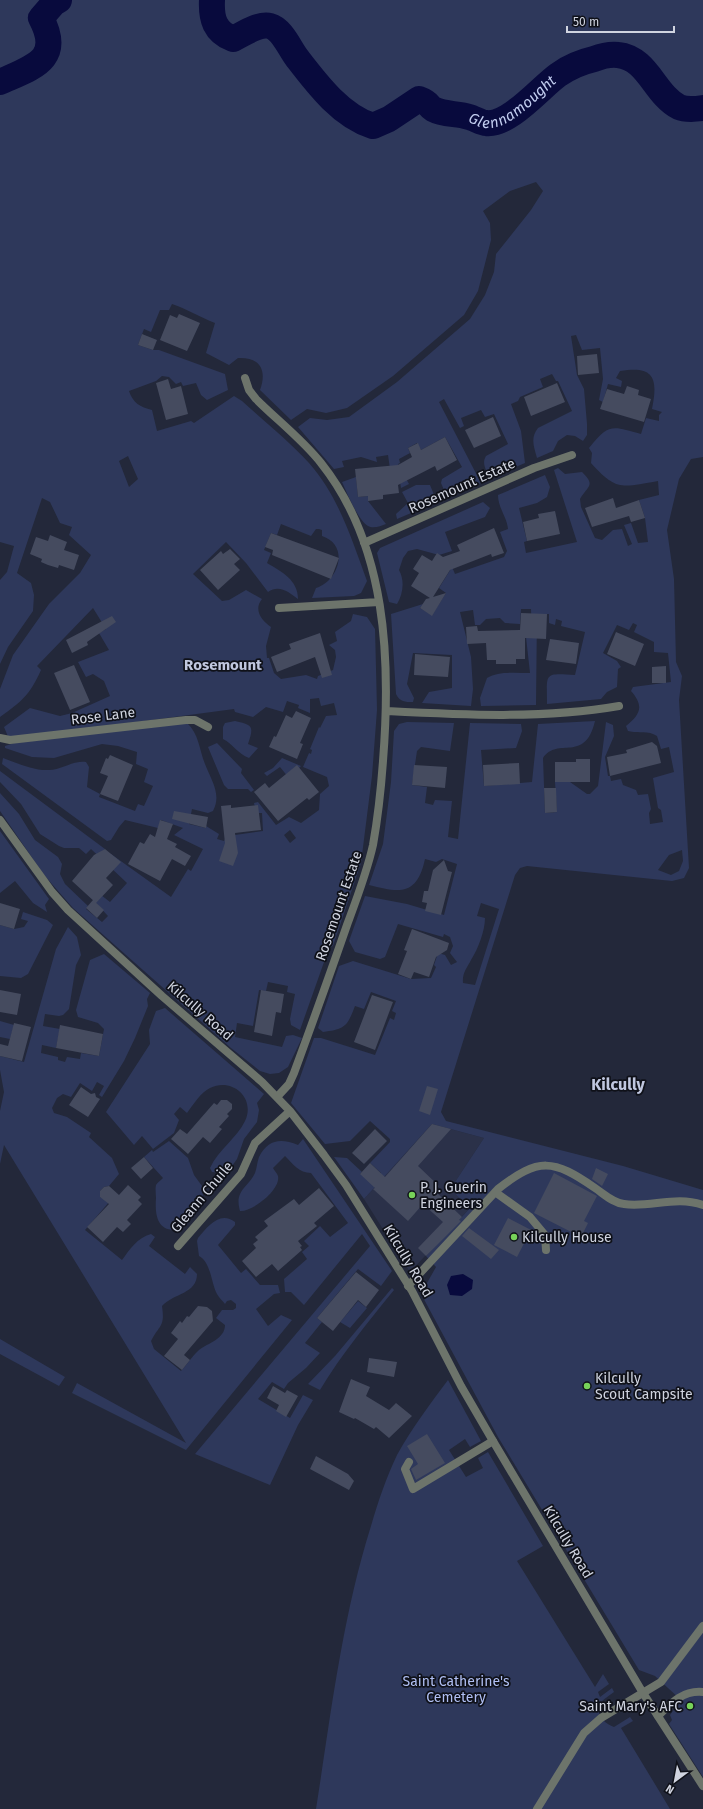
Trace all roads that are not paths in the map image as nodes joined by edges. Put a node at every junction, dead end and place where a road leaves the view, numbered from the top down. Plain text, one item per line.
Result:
1 (245, 378) dead end
2 (572, 455) dead end
3 (364, 543) junction
4 (379, 602) junction
5 (278, 608) dead end
6 (619, 706) dead end
7 (387, 711) junction
8 (208, 727) dead end
9 (0, 738) edge
10 (0, 820) edge
11 (277, 1097) junction
12 (290, 1111) junction
13 (495, 1192) junction
14 (703, 1205) edge
15 (178, 1246) dead end
16 (546, 1250) dead end
17 (408, 1286) junction
18 (493, 1441) junction
19 (409, 1462) dead end
20 (703, 1626) edge
21 (703, 1692) edge
22 (643, 1693) junction
23 (658, 1716) junction
24 (703, 1786) edge
25 (537, 1809) edge

1 - 3 street, Rosemount Estate
2 - 3 street, Rosemount Estate
3 - 4 street, Rosemount Estate
4 - 5 street
4 - 7 street, Rosemount Estate
6 - 7 street
7 - 11 street, Rosemount Estate
8 - 9 street, Rose Lane
10 - 11 street, Kilcully Road
11 - 12 street, Kilcully Road
12 - 15 street, Gleann Chuile
12 - 17 street, Kilcully Road
13 - 14 street
13 - 16 street
13 - 17 street
17 - 18 street, Kilcully Road
18 - 19 street
18 - 22 street, Kilcully Road
20 - 22 street
21 - 23 street
22 - 23 street, Kilcully Road
22 - 25 street
23 - 24 street, Kilcully Road

